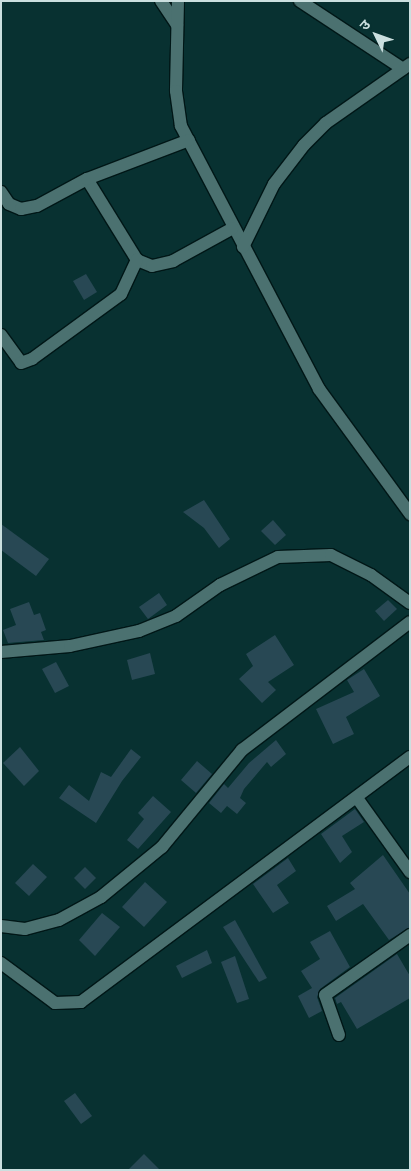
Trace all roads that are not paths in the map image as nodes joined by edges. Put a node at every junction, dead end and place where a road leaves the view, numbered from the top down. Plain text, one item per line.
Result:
1 (161, 1) edge
2 (178, 1) edge
3 (300, 1) edge
4 (177, 25) junction
5 (407, 66) edge
6 (189, 140) junction
7 (87, 179) junction
8 (1, 192) edge
9 (233, 228) junction
10 (243, 247) junction
11 (137, 260) junction
12 (1, 335) edge
13 (410, 514) edge
14 (410, 603) edge
15 (410, 622) edge
16 (1, 652) edge
17 (410, 757) edge
18 (357, 798) junction
19 (410, 872) edge
20 (1, 926) edge
21 (410, 935) edge
22 (1, 963) edge
23 (339, 1035) dead end

1 - 4 street
2 - 4 street
3 - 5 street
4 - 6 street
5 - 10 street
6 - 7 street
6 - 9 street
7 - 8 street
7 - 11 street
9 - 10 street
9 - 11 street
10 - 13 street
11 - 12 street
14 - 16 street
15 - 20 street
17 - 18 street
18 - 19 street
18 - 22 street
21 - 23 street

